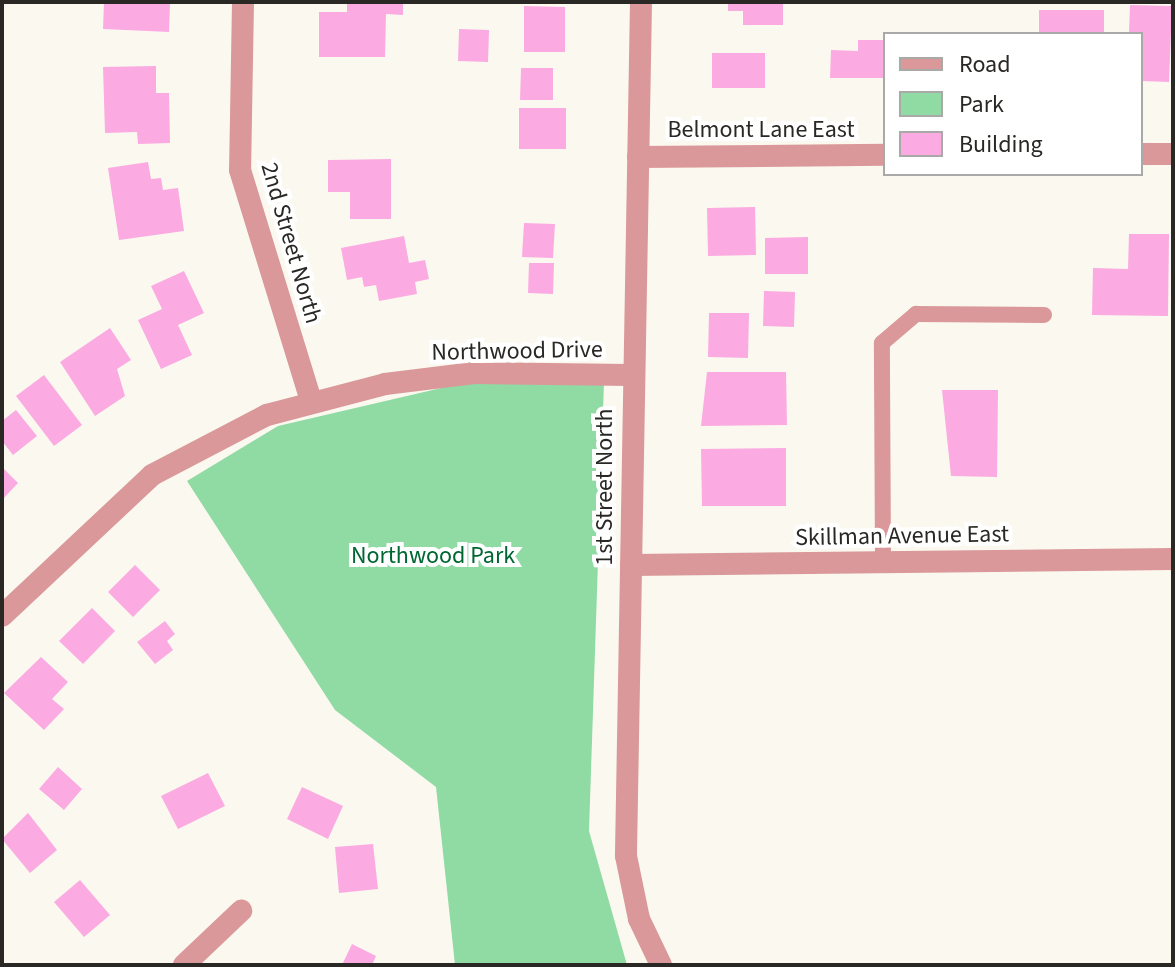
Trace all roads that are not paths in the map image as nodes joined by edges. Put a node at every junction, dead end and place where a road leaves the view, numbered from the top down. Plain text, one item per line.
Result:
1 (243, 2) edge
2 (641, 2) edge
3 (1143, 154) edge
4 (1173, 154) edge
5 (883, 155) edge
6 (638, 157) junction
7 (1044, 315) dead end
8 (630, 375) junction
9 (311, 401) junction
10 (1173, 559) edge
11 (883, 562) junction
12 (631, 565) junction
13 (2, 616) edge
14 (241, 911) dead end
15 (184, 965) edge
16 (661, 965) edge

1 - 9 street, 2nd Street North
2 - 6 street, 1st Street North
3 - 4 street
5 - 6 street, Belmont Lane East
6 - 8 street, 1st Street North
7 - 11 lane
8 - 9 street, Northwood Drive
8 - 12 street, 1st Street North
9 - 13 street
10 - 11 street, Skillman Avenue East
11 - 12 street, Skillman Avenue East
12 - 16 street, 1st Street North
14 - 15 street

